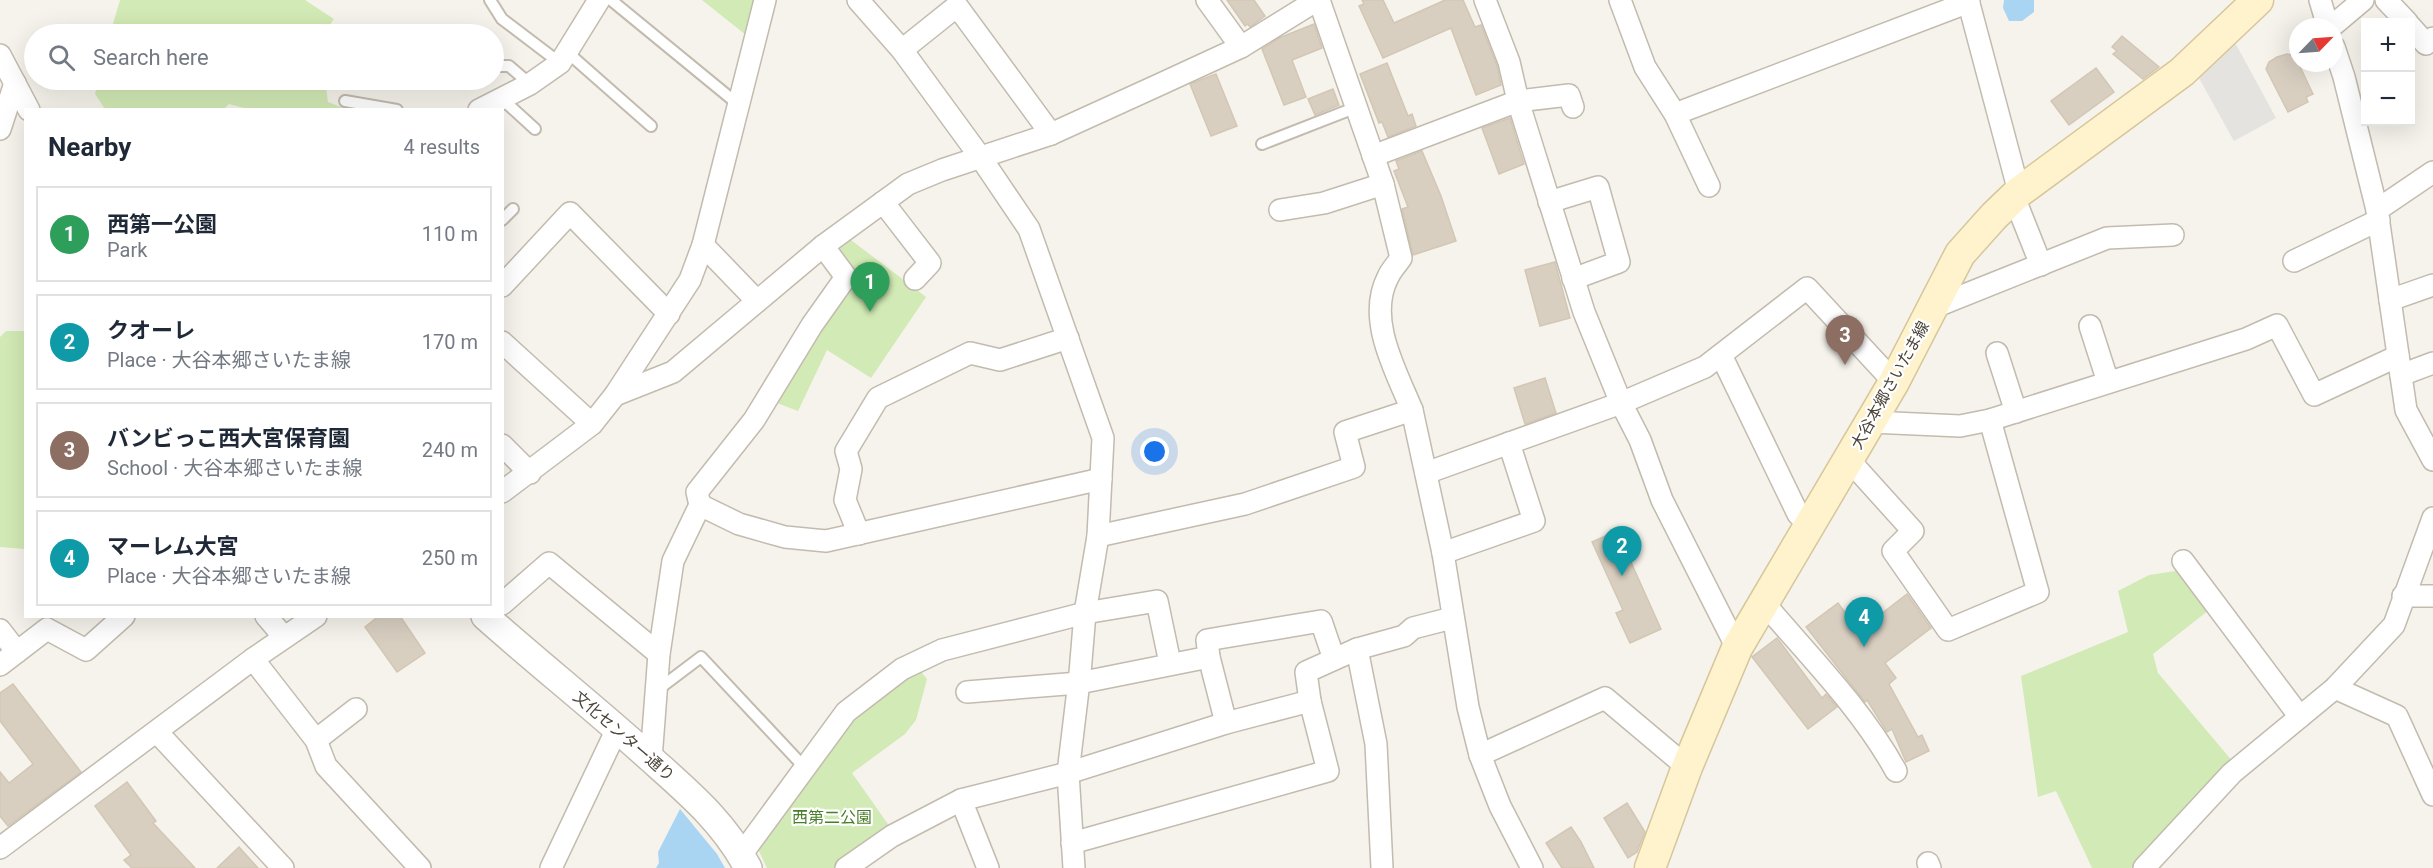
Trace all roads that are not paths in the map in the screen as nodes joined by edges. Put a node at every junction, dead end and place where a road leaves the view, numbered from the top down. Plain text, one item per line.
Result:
1 (490, 0) edge
2 (599, 0) edge
3 (611, 0) edge
4 (765, 0) edge
5 (858, 0) edge
6 (1207, 0) edge
7 (1318, 0) edge
8 (1485, 0) edge
9 (1620, 0) edge
10 (2258, 0) edge
11 (2320, 0) edge
12 (2363, 0) edge
13 (2386, 0) edge
14 (1969, 1) edge
15 (961, 3) edge
16 (2326, 18) edge
17 (2340, 18) edge
18 (2403, 18) edge
19 (2415, 32) edge
20 (2433, 39) edge
21 (1241, 47) junction
22 (902, 50) junction
23 (0, 55) edge
24 (564, 58) junction
25 (504, 66) edge
26 (2342, 72) edge
27 (15, 83) junction
28 (530, 84) junction
29 (501, 98) junction
30 (345, 101) dead end
31 (1518, 101) junction
32 (739, 105) junction
33 (1357, 107) junction
34 (1573, 107) dead end
35 (27, 108) edge
36 (385, 108) edge
37 (483, 108) edge
38 (1675, 114) junction
39 (651, 126) dead end
40 (0, 129) edge
41 (535, 129) dead end
42 (1051, 134) junction
43 (1262, 144) dead end
44 (1373, 156) junction
45 (981, 158) junction
46 (2433, 172) edge
47 (1383, 184) junction
48 (1709, 186) dead end
49 (2017, 194) junction
50 (883, 202) junction
51 (1549, 202) junction
52 (513, 209) dead end
53 (1280, 210) dead end
54 (2378, 215) junction
55 (504, 218) edge
56 (2173, 235) dead end
57 (703, 245) junction
58 (823, 246) junction
59 (2294, 261) dead end
60 (2041, 265) junction
61 (915, 279) dead end
62 (1574, 279) junction
63 (504, 284) edge
64 (2433, 285) edge
65 (2390, 300) junction
66 (757, 301) junction
67 (1932, 308) junction
68 (669, 314) junction
69 (2090, 326) dead end
70 (1068, 338) junction
71 (504, 344) edge
72 (1997, 352) dead end
73 (1720, 355) junction
74 (2433, 363) edge
75 (2400, 365) junction
76 (1894, 382) junction
77 (2108, 382) junction
78 (615, 395) junction
79 (1621, 403) junction
80 (1412, 410) junction
81 (2016, 412) junction
82 (1990, 420) junction
83 (1871, 422) junction
84 (592, 424) junction
85 (1509, 443) junction
86 (504, 448) edge
87 (1849, 460) junction
88 (2433, 460) edge
89 (1426, 472) junction
90 (530, 473) junction
91 (1101, 480) junction
92 (504, 491) edge
93 (700, 505) junction
94 (2433, 518) edge
95 (1809, 525) junction
96 (860, 534) junction
97 (1098, 536) junction
98 (1443, 554) junction
99 (2183, 561) dead end
100 (2403, 596) junction
101 (2433, 596) edge
102 (504, 602) edge
103 (1763, 602) junction
104 (1085, 613) junction
105 (122, 618) edge
106 (268, 618) edge
107 (313, 618) edge
108 (494, 618) edge
109 (1452, 618) junction
110 (0, 630) edge
111 (284, 637) junction
112 (1737, 648) junction
113 (1357, 649) junction
114 (17, 652) junction
115 (659, 654) junction
116 (1209, 657) junction
117 (253, 659) junction
118 (1334, 659) junction
119 (1170, 663) junction
120 (0, 665) edge
121 (1079, 683) junction
122 (2335, 688) junction
123 (656, 692) junction
124 (967, 692) dead end
125 (1310, 701) junction
126 (356, 709) dead end
127 (2300, 717) junction
128 (1226, 723) junction
129 (617, 729) junction
130 (157, 732) junction
131 (316, 740) junction
132 (1480, 755) junction
133 (651, 759) junction
134 (1688, 767) junction
135 (805, 768) junction
136 (1896, 771) dead end
137 (1068, 773) junction
138 (2433, 795) edge
139 (961, 800) junction
140 (1072, 843) junction
141 (0, 848) edge
142 (744, 861) edge
143 (283, 868) edge
144 (420, 868) edge
145 (551, 868) edge
146 (846, 868) edge
147 (988, 868) edge
148 (1074, 868) edge
149 (1382, 868) edge
150 (1532, 868) edge
151 (1652, 868) edge
152 (2144, 868) edge

1 - 24 lane
2 - 24 street
3 - 32 lane
4 - 32 street
5 - 22 street
6 - 21 street
7 - 21 street
7 - 33 street
8 - 31 street
9 - 38 street
10 - 49 main road, 大谷本郷さいたま線
11 - 16 street
12 - 17 street
13 - 18 street
14 - 38 street
14 - 49 street
15 - 22 street
15 - 42 street
19 - 20 street
21 - 42 street
22 - 45 street
23 - 27 street
24 - 28 street
24 - 39 lane
25 - 28 lane
26 - 54 street
27 - 35 street
27 - 40 street
28 - 29 street
29 - 37 street
29 - 41 lane
30 - 36 lane
31 - 34 street
31 - 44 street
31 - 51 street
32 - 57 street
33 - 43 lane
33 - 44 street
38 - 48 street
42 - 45 street
44 - 47 street
45 - 50 street
45 - 70 street
46 - 54 street
47 - 53 street
47 - 80 street
49 - 60 street
49 - 67 main road, 大谷本郷さいたま線
50 - 58 street
50 - 61 street
51 - 62 street
51 - 62 street
52 - 55 lane
54 - 59 street
54 - 65 street
56 - 60 street
57 - 66 street
57 - 68 street
58 - 66 street
58 - 93 street
60 - 67 street
62 - 79 street
63 - 68 street
64 - 65 street
65 - 75 street
66 - 78 street
67 - 76 main road, 大谷本郷さいたま線
68 - 78 street
69 - 77 street
70 - 91 street
70 - 96 street
71 - 84 street
72 - 81 street
73 - 76 street
73 - 79 street
73 - 95 street
74 - 75 street
75 - 77 street
75 - 88 street
76 - 83 main road, 大谷本郷さいたま線
77 - 81 street
78 - 84 street
79 - 85 street
79 - 112 street
80 - 89 street
80 - 97 street
81 - 82 street
82 - 83 street
82 - 87 street
83 - 87 main road, 大谷本郷さいたま線
84 - 90 street
85 - 89 street
85 - 98 street
86 - 90 street
87 - 95 main road, 大谷本郷さいたま線
89 - 98 street
90 - 92 street
91 - 96 street
91 - 97 street
93 - 96 street
93 - 115 street
94 - 100 street
95 - 103 main road, 大谷本郷さいたま線
97 - 104 street
98 - 109 street
99 - 127 street
100 - 101 street
100 - 122 street
102 - 115 street
103 - 112 main road, 大谷本郷さいたま線
103 - 136 street
104 - 119 street
104 - 121 street
104 - 135 street
105 - 114 street
106 - 111 street
107 - 111 street
108 - 129 street, 文化センター通り
109 - 113 street
109 - 132 street
110 - 114 street
111 - 117 street
112 - 134 main road, 大谷本郷さいたま線
113 - 118 street
113 - 149 street
114 - 120 street
115 - 123 street
116 - 118 street
116 - 119 street
116 - 128 street
117 - 130 street
117 - 131 street
118 - 125 street
119 - 121 street
121 - 124 street
121 - 137 street
122 - 127 street
122 - 138 street
123 - 133 street
123 - 135 lane
125 - 128 street
125 - 140 street
126 - 131 street
127 - 152 street
128 - 137 street
129 - 133 street, 文化センター通り
129 - 145 street
130 - 141 street
130 - 143 street
131 - 144 street
132 - 134 street
132 - 150 street
133 - 142 street, 文化センター通り
134 - 151 main road, 大谷本郷さいたま線
135 - 142 street
137 - 139 street
137 - 140 street
139 - 146 street
139 - 147 street
140 - 148 street

